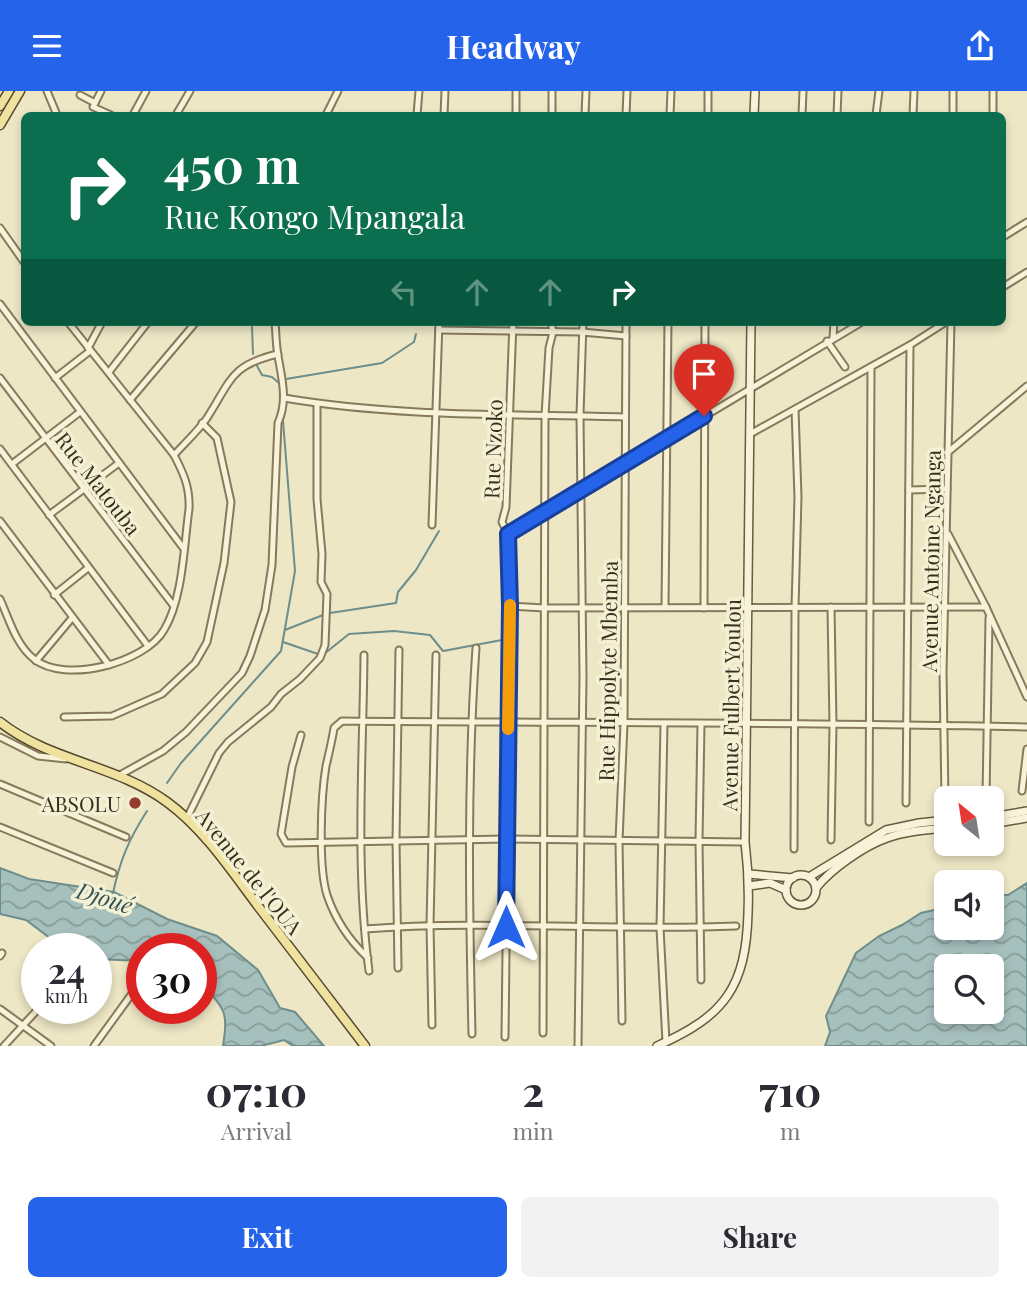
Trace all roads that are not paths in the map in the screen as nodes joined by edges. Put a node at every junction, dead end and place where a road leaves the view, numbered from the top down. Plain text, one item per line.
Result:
1 (9, 91) edge
2 (20, 91) edge
3 (47, 91) edge
4 (101, 91) edge
5 (146, 91) edge
6 (190, 91) edge
7 (338, 91) edge
8 (419, 91) edge
9 (445, 91) edge
10 (516, 91) edge
11 (552, 91) edge
12 (586, 91) edge
13 (627, 91) edge
14 (671, 91) edge
15 (708, 91) edge
16 (755, 91) edge
17 (803, 91) edge
18 (838, 91) edge
19 (879, 91) edge
20 (914, 91) edge
21 (953, 91) edge
22 (993, 91) edge
23 (80, 95) dead end
24 (95, 103) junction
25 (0, 106) edge
26 (56, 112) edge
27 (103, 112) edge
28 (134, 112) edge
29 (178, 112) edge
30 (328, 112) edge
31 (417, 112) edge
32 (444, 112) edge
33 (516, 112) edge
34 (552, 112) edge
35 (585, 112) edge
36 (626, 112) edge
37 (670, 112) edge
38 (708, 112) edge
39 (754, 112) edge
40 (802, 112) edge
41 (837, 112) edge
42 (876, 112) edge
43 (913, 112) edge
44 (953, 112) edge
45 (993, 112) edge
46 (0, 125) edge
47 (1027, 222) edge
48 (0, 228) edge
49 (1006, 235) edge
50 (21, 259) edge
51 (1027, 272) edge
52 (1006, 285) edge
53 (0, 304) edge
54 (71, 326) edge
55 (100, 326) edge
56 (145, 326) edge
57 (193, 326) edge
58 (275, 326) edge
59 (439, 326) edge
60 (512, 326) edge
61 (552, 326) edge
62 (583, 326) edge
63 (626, 326) edge
64 (668, 326) edge
65 (705, 326) edge
66 (751, 326) edge
67 (833, 326) edge
68 (855, 326) edge
69 (942, 326) edge
70 (949, 326) edge
71 (439, 330) junction
72 (511, 332) junction
73 (553, 332) junction
74 (582, 332) junction
75 (626, 336) junction
76 (830, 340) junction
77 (910, 345) junction
78 (89, 349) junction
79 (278, 354) junction
80 (845, 367) dead end
81 (871, 367) junction
82 (109, 372) junction
83 (0, 378) edge
84 (55, 378) junction
85 (1027, 386) edge
86 (750, 390) junction
87 (284, 398) junction
88 (130, 400) junction
89 (317, 404) junction
90 (795, 409) junction
91 (80, 412) junction
92 (435, 414) junction
93 (509, 415) junction
94 (580, 415) junction
95 (545, 416) junction
96 (704, 416) junction
97 (625, 417) junction
98 (202, 423) junction
99 (750, 434) junction
100 (667, 438) junction
101 (45, 439) junction
102 (0, 449) edge
103 (947, 453) junction
104 (174, 455) junction
105 (119, 463) junction
106 (12, 464) junction
107 (625, 464) junction
108 (84, 489) junction
109 (582, 489) junction
110 (909, 489) junction
111 (947, 489) junction
112 (545, 511) junction
113 (50, 515) junction
114 (0, 521) edge
115 (432, 525) dead end
116 (947, 531) junction
117 (508, 534) junction
118 (184, 549) junction
119 (89, 568) junction
120 (54, 596) junction
121 (0, 599) edge
122 (173, 605) junction
123 (510, 606) junction
124 (624, 607) junction
125 (665, 607) junction
126 (831, 607) junction
127 (544, 608) junction
128 (583, 608) junction
129 (704, 608) junction
130 (748, 608) junction
131 (794, 608) junction
132 (870, 609) junction
133 (907, 609) junction
134 (945, 609) junction
135 (988, 610) junction
136 (72, 618) junction
137 (148, 646) junction
138 (476, 648) dead end
139 (399, 650) dead end
140 (364, 655) dead end
141 (436, 655) dead end
142 (36, 661) junction
143 (109, 665) junction
144 (1027, 697) edge
145 (64, 717) dead end
146 (362, 721) junction
147 (0, 722) edge
148 (398, 722) junction
149 (434, 722) junction
150 (471, 723) junction
151 (508, 723) junction
152 (544, 723) junction
153 (582, 723) junction
154 (624, 724) junction
155 (664, 724) junction
156 (701, 724) junction
157 (906, 724) junction
158 (747, 725) junction
159 (793, 725) junction
160 (833, 725) junction
161 (943, 725) junction
162 (869, 726) junction
163 (986, 726) junction
164 (1027, 727) edge
165 (301, 735) dead end
166 (0, 737) edge
167 (1027, 749) edge
168 (74, 759) junction
169 (120, 775) junction
170 (0, 784) edge
171 (945, 786) edge
172 (986, 786) edge
173 (1022, 791) dead end
174 (906, 803) dead end
175 (1027, 811) edge
176 (1004, 815) edge
177 (187, 818) junction
178 (1027, 818) edge
179 (934, 821) edge
180 (869, 822) dead end
181 (1004, 822) edge
182 (0, 827) edge
183 (934, 830) edge
184 (126, 837) dead end
185 (432, 839) junction
186 (506, 839) junction
187 (396, 840) junction
188 (469, 840) junction
189 (544, 840) junction
190 (581, 840) junction
191 (831, 840) dead end
192 (360, 841) junction
193 (620, 841) junction
194 (662, 841) junction
195 (699, 841) junction
196 (746, 842) junction
197 (321, 843) junction
198 (794, 849) dead end
199 (113, 873) dead end
200 (749, 874) junction
201 (809, 877) junction
202 (793, 878) junction
203 (749, 886) junction
204 (816, 888) junction
205 (786, 890) junction
206 (430, 925) junction
207 (397, 926) junction
208 (736, 926) dead end
209 (469, 927) junction
210 (506, 927) junction
211 (543, 928) junction
212 (580, 928) junction
213 (619, 928) junction
214 (660, 928) junction
215 (699, 928) junction
216 (365, 929) junction
217 (368, 958) junction
218 (398, 968) dead end
219 (369, 971) dead end
220 (701, 980) dead end
221 (126, 1002) edge
222 (0, 1009) edge
223 (622, 1021) dead end
224 (22, 1025) junction
225 (432, 1025) dead end
226 (543, 1033) dead end
227 (471, 1034) dead end
228 (505, 1037) dead end
229 (666, 1042) junction
230 (4, 1046) edge
231 (49, 1046) edge
232 (94, 1046) edge
233 (365, 1046) edge
234 (578, 1046) edge
235 (657, 1046) edge

1 - 25 main road
2 - 46 main road
3 - 26 street
4 - 24 street
5 - 28 street
6 - 29 street
7 - 30 street
8 - 31 street
9 - 32 street
10 - 33 street
11 - 34 street
12 - 35 street
13 - 36 street
14 - 37 street
15 - 38 street
16 - 39 main road
17 - 40 street
18 - 41 street
19 - 42 street
20 - 43 street
21 - 44 street
22 - 45 street
23 - 24 street
24 - 27 street
47 - 49 street
48 - 50 street
51 - 52 street
53 - 84 street
54 - 78 street
55 - 78 street
56 - 82 street
57 - 88 street
58 - 79 street
59 - 71 street
60 - 72 street, Rue Nzoko
61 - 73 street
62 - 74 street
63 - 75 street, Rue Hippolyte Mbemba
64 - 100 street
65 - 96 street
66 - 86 main road, Avenue Fulbert Youlou
67 - 76 street
68 - 76 street
69 - 77 street
70 - 103 street, Avenue Antoine Nganga
71 - 72 street
71 - 92 street
72 - 73 street
72 - 93 street, Rue Nzoko
73 - 74 street
73 - 95 street
74 - 75 street
74 - 94 street
75 - 97 street, Rue Hippolyte Mbemba
76 - 80 street
76 - 86 street
77 - 81 street
77 - 110 street
78 - 82 street
78 - 84 street
79 - 87 street
79 - 98 street
81 - 90 street
81 - 132 street
82 - 88 street
83 - 101 street, Rue Matouba
84 - 91 street
85 - 103 street
86 - 96 street
86 - 99 main road, Avenue Fulbert Youlou
87 - 89 street
87 - 169 street
88 - 104 street
89 - 92 street
89 - 177 street
90 - 99 street
90 - 131 street
91 - 101 street
91 - 105 street
92 - 93 street
92 - 115 street
93 - 95 street
93 - 117 street, Rue Nzoko
94 - 95 street
94 - 97 street
94 - 109 street
95 - 112 street
96 - 100 street
96 - 129 street
97 - 107 street, Rue Hippolyte Mbemba
98 - 104 street
98 - 145 street
99 - 130 main road, Avenue Fulbert Youlou
100 - 107 street
100 - 125 street
101 - 106 street
101 - 108 street, Rue Matouba
102 - 106 street
103 - 111 street, Avenue Antoine Nganga
104 - 118 street
105 - 108 street
105 - 118 street
106 - 113 street
107 - 109 street
107 - 124 street, Rue Hippolyte Mbemba
108 - 113 street
108 - 122 street, Rue Matouba
109 - 112 street
109 - 128 street
110 - 111 street
110 - 133 street
111 - 116 street, Avenue Antoine Nganga
112 - 117 street
112 - 127 street
113 - 119 street
114 - 120 street
116 - 134 street, Avenue Antoine Nganga
116 - 135 street
117 - 123 street, Rue Nzoko
118 - 122 street
119 - 120 street
119 - 137 street
120 - 136 street
121 - 142 street
122 - 137 street
123 - 127 street
123 - 151 street, Rue Nzoko
124 - 125 street
124 - 128 street
124 - 154 street, Rue Hippolyte Mbemba
125 - 129 street
126 - 131 street
126 - 132 street
126 - 160 street
127 - 128 street
127 - 152 street
128 - 153 street
129 - 130 street
130 - 131 street
130 - 158 main road, Avenue Fulbert Youlou
131 - 159 street
132 - 133 street
132 - 162 street
133 - 134 street
133 - 157 street
134 - 135 street
134 - 161 street, Avenue Antoine Nganga
135 - 144 street
135 - 163 street
136 - 142 street
136 - 143 street
137 - 143 street
138 - 150 street
139 - 148 street
140 - 146 street
141 - 149 street
142 - 143 street
146 - 148 street
146 - 192 street
146 - 197 street
147 - 168 main road, Avenue de l'OUA
148 - 149 street
148 - 187 street
149 - 150 street
149 - 185 street
150 - 151 street
150 - 188 street
151 - 152 street
151 - 186 street, Rue Nzoko
152 - 153 street
152 - 189 street
153 - 154 street
153 - 190 street
154 - 155 street
154 - 193 street, Rue Hippolyte Mbemba
155 - 156 street
155 - 194 street
156 - 158 street
156 - 195 street
157 - 161 street
157 - 162 street
157 - 174 street
158 - 159 street
158 - 196 main road, Avenue Fulbert Youlou
159 - 160 street
159 - 198 street
160 - 162 street
160 - 191 street
161 - 163 street
161 - 171 street, Avenue Antoine Nganga
162 - 180 street
163 - 164 street
163 - 172 street
165 - 197 street
166 - 168 street
167 - 173 street
168 - 169 main road, Avenue de l'OUA
169 - 177 main road, Avenue de l'OUA
170 - 184 street
175 - 176 main road
177 - 233 main road, Avenue de l'OUA
178 - 181 main road
179 - 201 main road
182 - 199 street
183 - 204 main road
185 - 187 street
185 - 188 street
185 - 206 street
186 - 188 street
186 - 189 street
186 - 210 street, Rue Nzoko
187 - 192 street
187 - 207 street
188 - 209 street
189 - 190 street
189 - 211 street
190 - 193 street
190 - 212 street
192 - 197 street
192 - 216 street
193 - 194 street
193 - 213 street, Rue Hippolyte Mbemba
194 - 195 street
194 - 214 street
195 - 196 street
195 - 215 street
196 - 200 main road, Avenue Fulbert Youlou
197 - 217 street
200 - 202 main road
200 - 203 main road, Avenue Fulbert Youlou
201 - 202 main road
201 - 204 main road
202 - 205 main road
203 - 205 main road
203 - 229 main road, Avenue Fulbert Youlou
204 - 205 main road
206 - 207 street
206 - 209 street
206 - 225 street
207 - 216 street
207 - 218 street
208 - 215 street
209 - 210 street
209 - 227 street
210 - 211 street
210 - 228 street, Rue Nzoko
211 - 212 street
211 - 226 street
212 - 213 street
212 - 234 street
213 - 214 street
213 - 223 street, Rue Hippolyte Mbemba
214 - 215 street
214 - 229 street
215 - 220 street
216 - 217 street
217 - 219 street
221 - 232 street
222 - 224 street
224 - 230 street
224 - 231 street
229 - 235 main road, Avenue Fulbert Youlou

